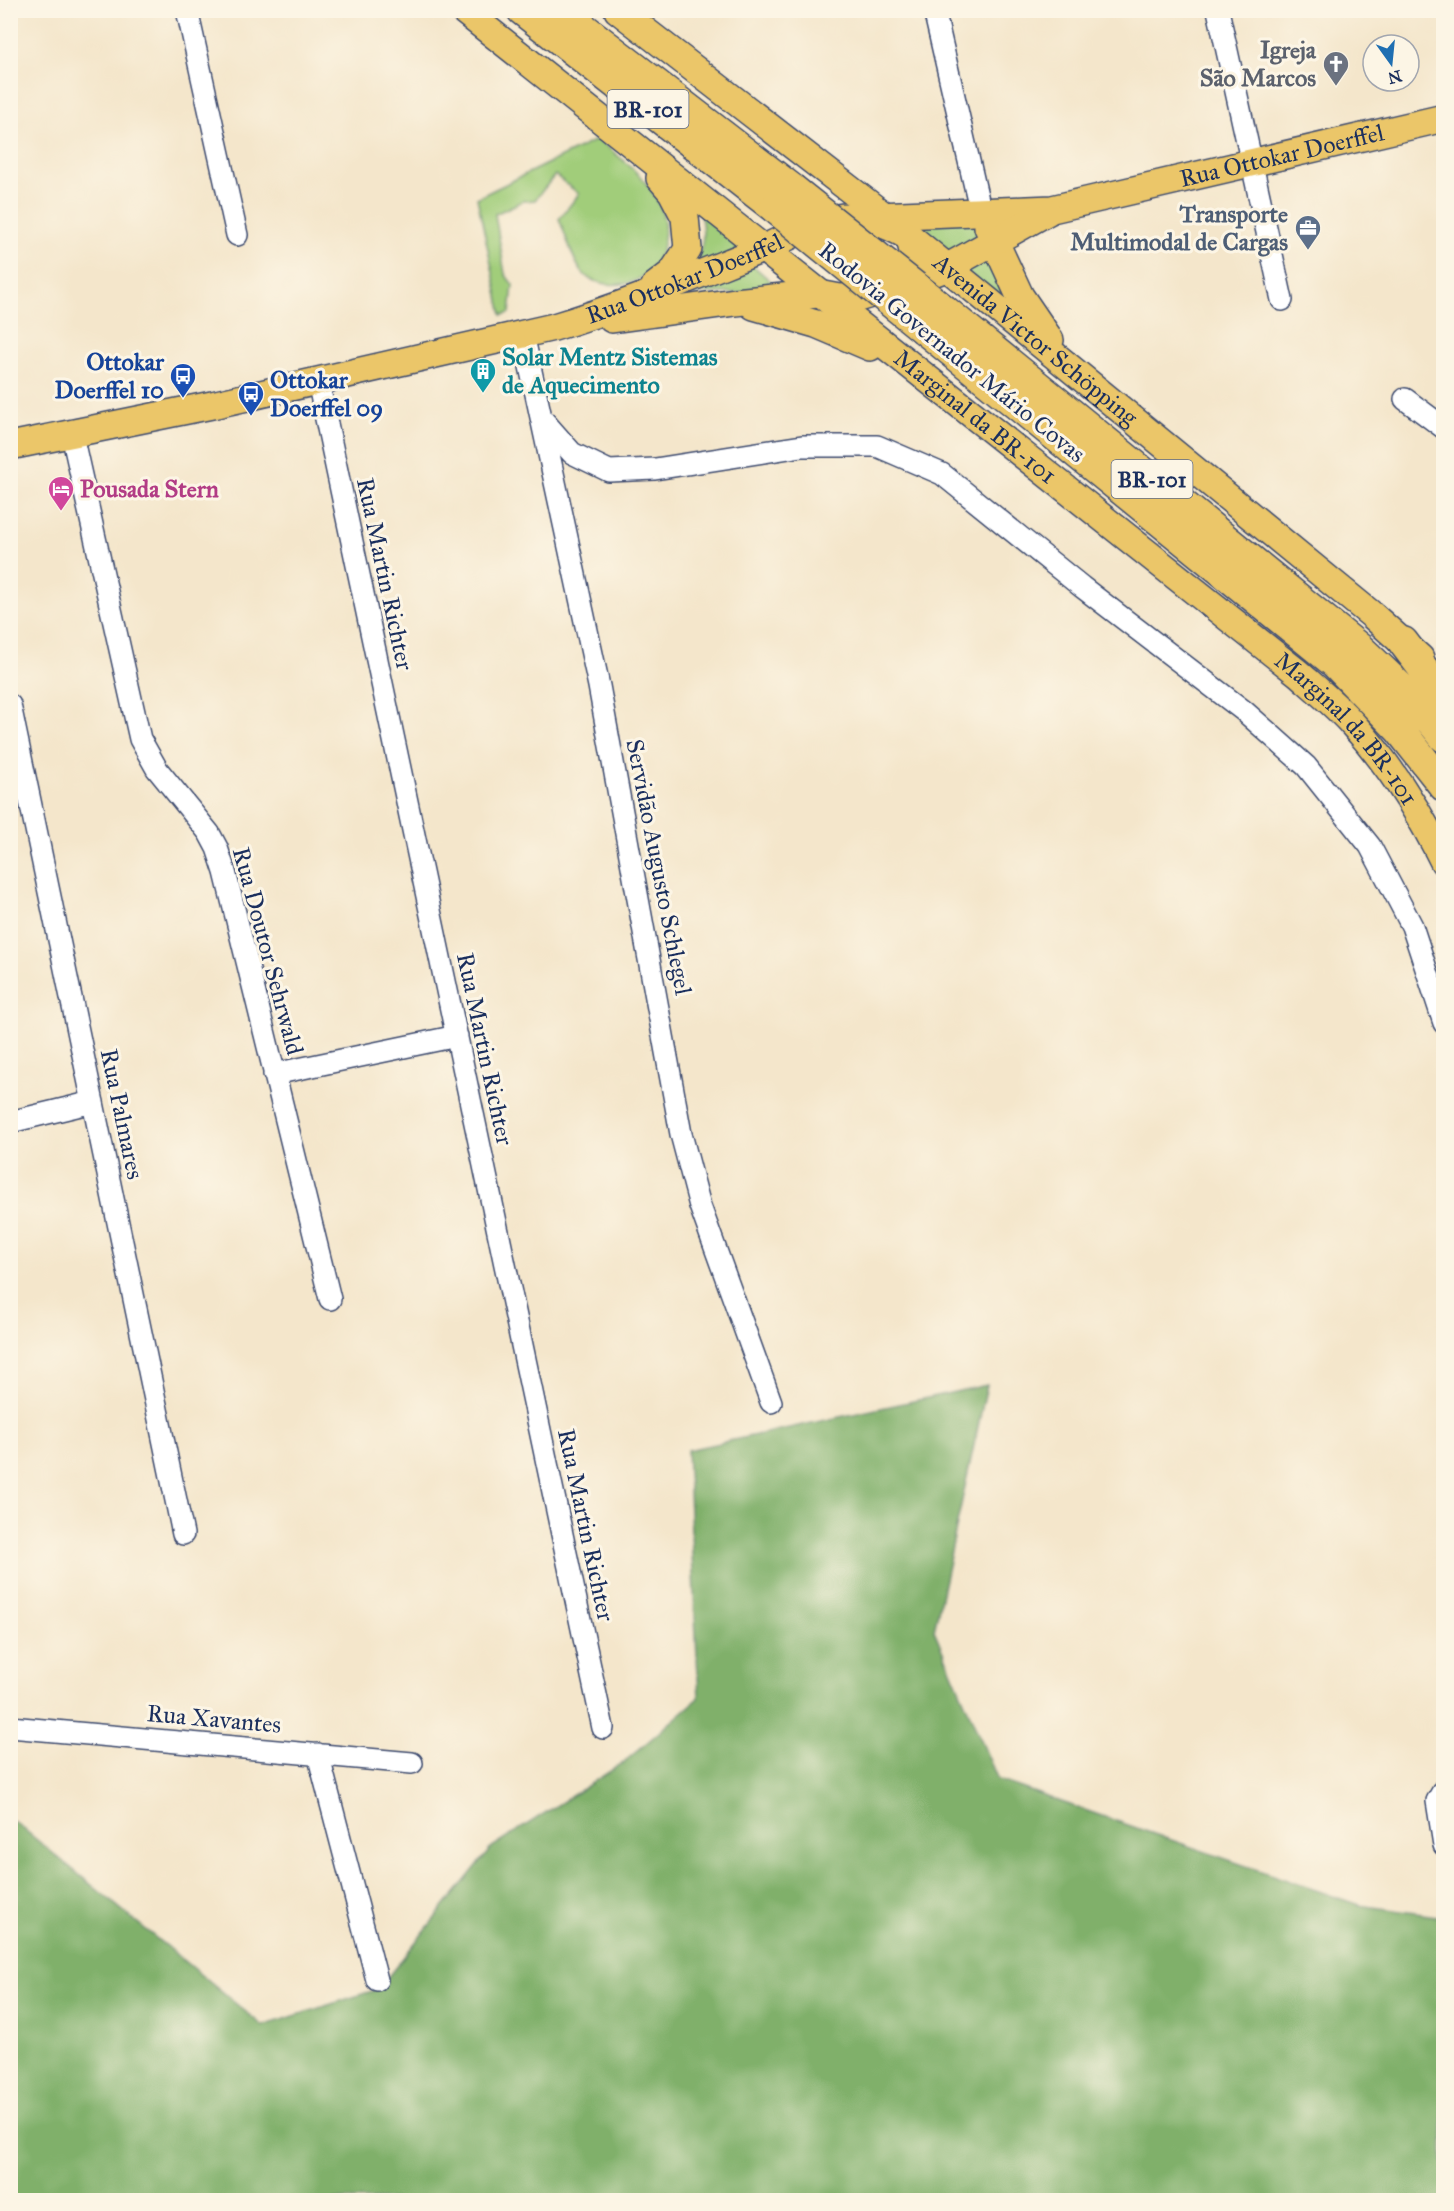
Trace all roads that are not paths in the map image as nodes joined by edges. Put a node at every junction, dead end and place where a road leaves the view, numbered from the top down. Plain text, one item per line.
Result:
1 (187, 10) edge
2 (463, 10) edge
3 (522, 10) edge
4 (560, 10) edge
5 (618, 10) edge
6 (933, 10) edge
7 (1218, 10) edge
8 (595, 114) junction
9 (1443, 118) edge
10 (1252, 162) junction
11 (819, 167) junction
12 (783, 199) junction
13 (1052, 209) junction
14 (981, 213) junction
15 (952, 214) junction
16 (883, 216) junction
17 (854, 217) junction
18 (813, 226) junction
19 (237, 236) dead end
20 (909, 237) junction
21 (994, 241) junction
22 (762, 249) junction
23 (946, 268) junction
24 (1013, 281) junction
25 (899, 285) junction
26 (819, 294) junction
27 (639, 298) junction
28 (1282, 300) dead end
29 (735, 302) junction
30 (934, 320) junction
31 (554, 327) junction
32 (524, 334) junction
33 (907, 364) junction
34 (318, 381) junction
35 (1098, 392) junction
36 (1405, 399) dead end
37 (542, 419) junction
38 (1443, 428) edge
39 (72, 435) junction
40 (10, 446) edge
41 (1403, 642) junction
42 (1443, 681) edge
43 (1443, 696) edge
44 (10, 705) edge
45 (1443, 737) edge
46 (1443, 786) edge
47 (1443, 862) edge
48 (1443, 1023) edge
49 (457, 1036) junction
50 (274, 1074) junction
51 (93, 1102) junction
52 (10, 1122) edge
53 (330, 1299) dead end
54 (771, 1402) dead end
55 (183, 1534) dead end
56 (10, 1727) edge
57 (603, 1728) dead end
58 (318, 1754) junction
59 (412, 1763) dead end
60 (1443, 1789) edge
61 (1443, 1845) edge
62 (377, 1980) dead end

1 - 19 street
2 - 8 main road, Marginal da BR-101
3 - 12 highway, Rodovia Governador Mário Covas / BR-101
4 - 12 highway, Rodovia Governador Mário Covas / BR-101
5 - 11 main road, Avenida Victor Schöpping
6 - 14 street
7 - 10 street
8 - 22 main road, Marginal da BR-101
8 - 27 main road
9 - 10 main road, Rua Ottokar Doerffel
10 - 13 main road, Rua Ottokar Doerffel
10 - 28 street
11 - 15 main road
11 - 16 main road, Avenida Victor Schöpping
12 - 30 highway, Rodovia Governador Mário Covas / BR-101, bridge
13 - 14 main road, Rua Ottokar Doerffel
13 - 21 main road, Rua Ottokar Doerffel
13 - 24 main road
14 - 15 main road, Rua Ottokar Doerffel
14 - 21 main road
15 - 16 main road, Rua Ottokar Doerffel
16 - 17 main road, Rua Ottokar Doerffel
16 - 20 main road, Avenida Victor Schöpping
17 - 18 main road
17 - 20 main road
18 - 22 main road, Rua Ottokar Doerffel
18 - 26 main road
20 - 23 main road, Avenida Victor Schöpping
20 - 25 main road
21 - 23 main road, Rua Ottokar Doerffel
21 - 24 main road
22 - 26 main road, Marginal da BR-101
22 - 27 main road, Rua Ottokar Doerffel
23 - 25 main road, Rua Ottokar Doerffel
23 - 35 main road, Avenida Victor Schöpping
24 - 35 main road
25 - 26 main road
26 - 29 main road, Rua Ottokar Doerffel
26 - 33 main road, Marginal da BR-101
27 - 31 main road, Rua Ottokar Doerffel
29 - 31 main road, Rua Ottokar Doerffel
29 - 33 main road
30 - 45 highway, Rodovia Governador Mário Covas / BR-101
30 - 46 highway, Rodovia Governador Mário Covas / BR-101
31 - 32 main road, Rua Ottokar Doerffel
32 - 34 main road, Rua Ottokar Doerffel
32 - 37 street, Servidão Augusto Schlegel
33 - 47 main road, Marginal da BR-101
34 - 39 main road, Rua Ottokar Doerffel
34 - 49 street, Rua Martin Richter
35 - 41 main road, Avenida Victor Schöpping
36 - 38 street
37 - 48 street
37 - 54 street, Servidão Augusto Schlegel
39 - 40 main road, Rua Ottokar Doerffel
39 - 50 street, Rua Doutor Sehrwald
41 - 42 main road, Avenida Victor Schöpping
41 - 43 highway
44 - 51 street, Rua Palmares
49 - 50 street
49 - 57 street, Rua Martin Richter
50 - 53 street, Rua Doutor Sehrwald
51 - 52 street
51 - 55 street, Rua Palmares
56 - 58 street, Rua Xavantes
58 - 59 street, Rua Xavantes
58 - 62 street
60 - 61 street

